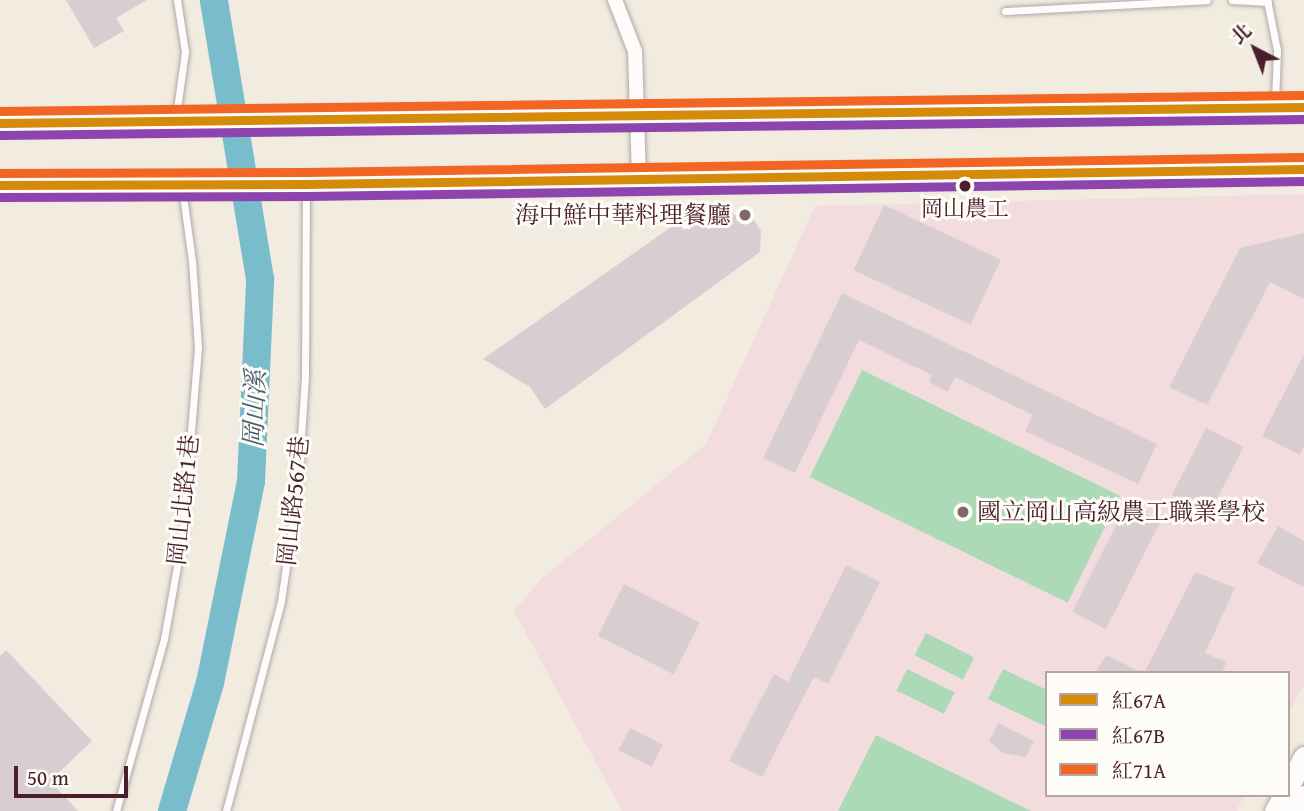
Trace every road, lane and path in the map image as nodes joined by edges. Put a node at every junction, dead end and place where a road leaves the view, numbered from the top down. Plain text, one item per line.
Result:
1 (177, 0) edge
2 (615, 0) edge
3 (1207, 0) edge
4 (1231, 0) edge
5 (1267, 1) edge
6 (1005, 10) dead end
7 (1275, 107) junction
8 (1304, 107) edge
9 (638, 116) junction
10 (176, 120) junction
11 (0, 123) edge
12 (1304, 169) edge
13 (639, 180) junction
14 (189, 183) junction
15 (300, 184) junction
16 (0, 185) edge
17 (1304, 757) edge
18 (1290, 785) edge
19 (1304, 795) edge
20 (116, 811) edge
21 (226, 811) edge
22 (1296, 811) edge

1 - 10 lane
2 - 9 street
3 - 6 lane
4 - 5 lane
5 - 7 lane
7 - 8 main road
7 - 9 main road
9 - 10 main road
9 - 13 street
10 - 11 main road
12 - 13 main road
13 - 15 main road
14 - 15 main road
14 - 16 main road
14 - 20 lane, 岡山北路1巷
15 - 21 lane, 岡山路567巷
17 - 18 street
19 - 22 street

